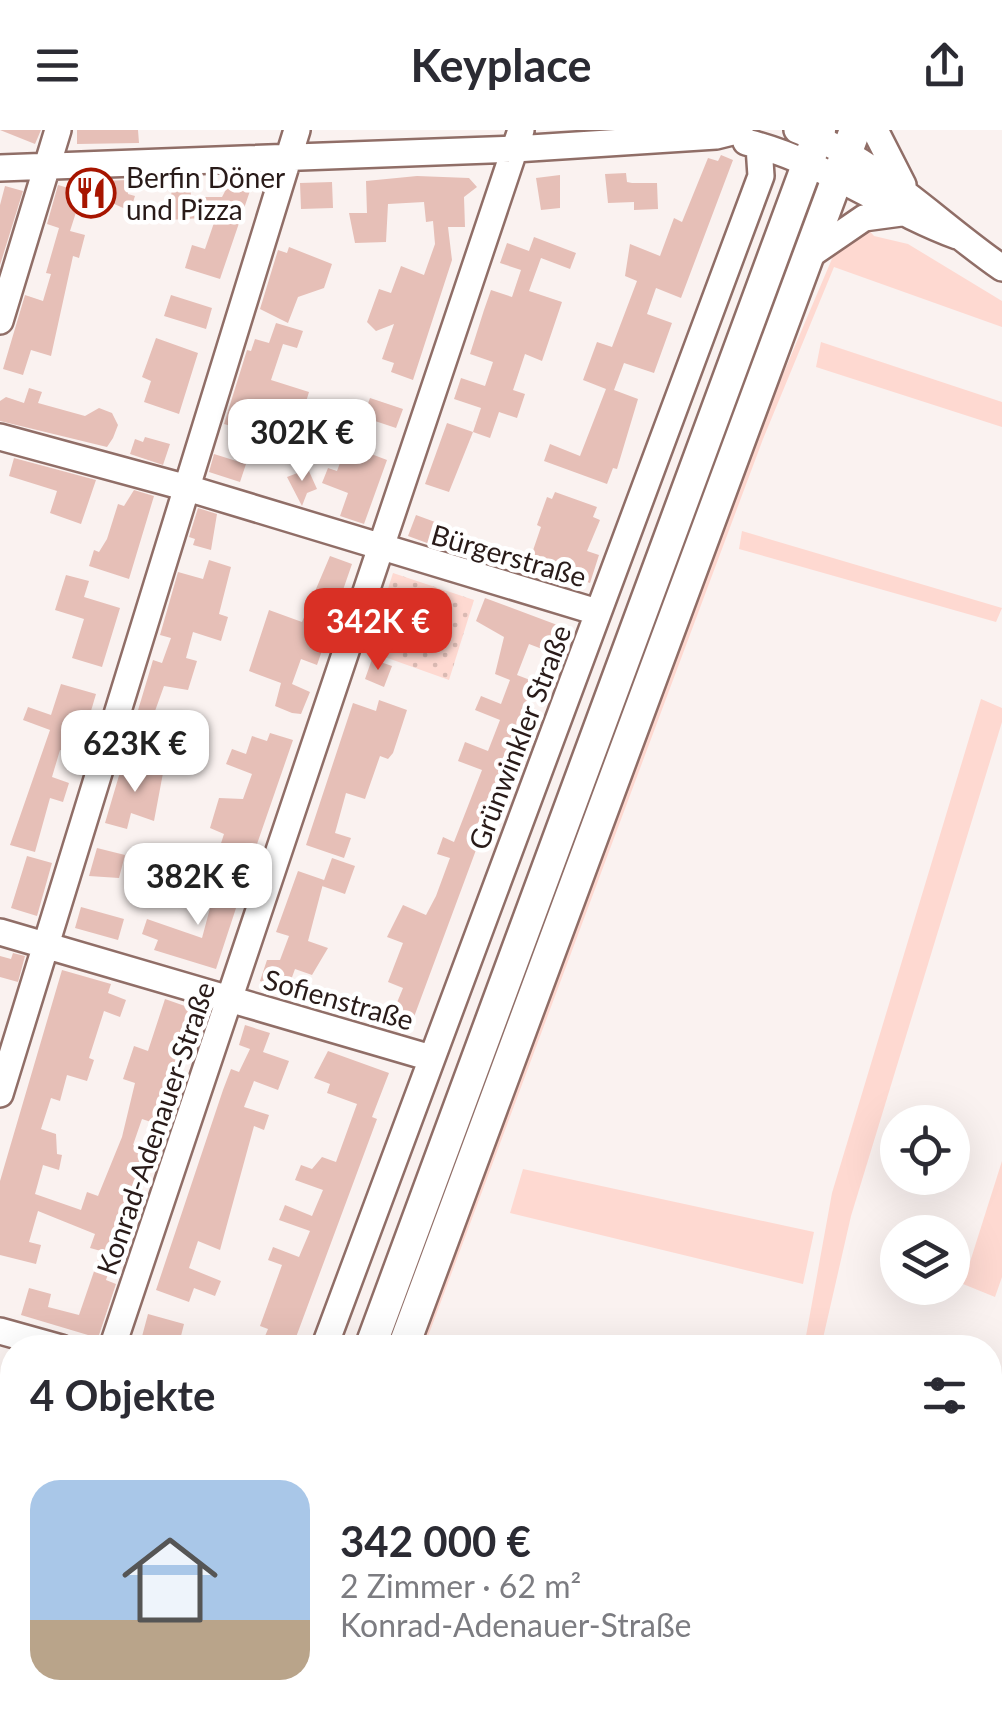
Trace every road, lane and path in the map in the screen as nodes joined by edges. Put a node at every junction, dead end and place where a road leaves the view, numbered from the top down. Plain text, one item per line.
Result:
1 (58, 130) edge
2 (297, 130) edge
3 (875, 130) edge
4 (739, 137) edge
5 (518, 139) edge
6 (810, 140) edge
7 (846, 154) edge
8 (288, 157) junction
9 (48, 166) junction
10 (0, 168) edge
11 (903, 202) junction
12 (807, 257) junction
13 (1002, 268) edge
14 (0, 321) edge
15 (0, 437) edge
16 (184, 487) junction
17 (380, 548) junction
18 (597, 612) junction
19 (0, 932) edge
20 (44, 945) junction
21 (231, 999) junction
22 (431, 1058) junction
23 (0, 1094) edge
24 (116, 1335) edge
25 (329, 1335) edge
26 (375, 1335) edge
27 (408, 1335) edge

1 - 9 street
2 - 8 street
3 - 11 street
4 - 5 street
4 - 6 street
4 - 18 street, Grünwinkler Straße
5 - 8 street
5 - 17 street, Konrad-Adenauer-Straße
6 - 7 street
6 - 26 main road
7 - 11 street
7 - 12 main road
8 - 9 street
8 - 16 street
9 - 10 street
9 - 14 street
11 - 12 street
11 - 13 street
12 - 27 main road
15 - 16 street, Bürgerstraße
16 - 17 street, Bürgerstraße
16 - 20 street
17 - 18 street, Bürgerstraße
17 - 21 street, Konrad-Adenauer-Straße
18 - 22 street, Grünwinkler Straße
19 - 20 street, Sofienstraße
20 - 21 street, Sofienstraße
20 - 23 street
21 - 22 street, Sofienstraße
21 - 24 street, Konrad-Adenauer-Straße
22 - 25 street, Grünwinkler Straße

